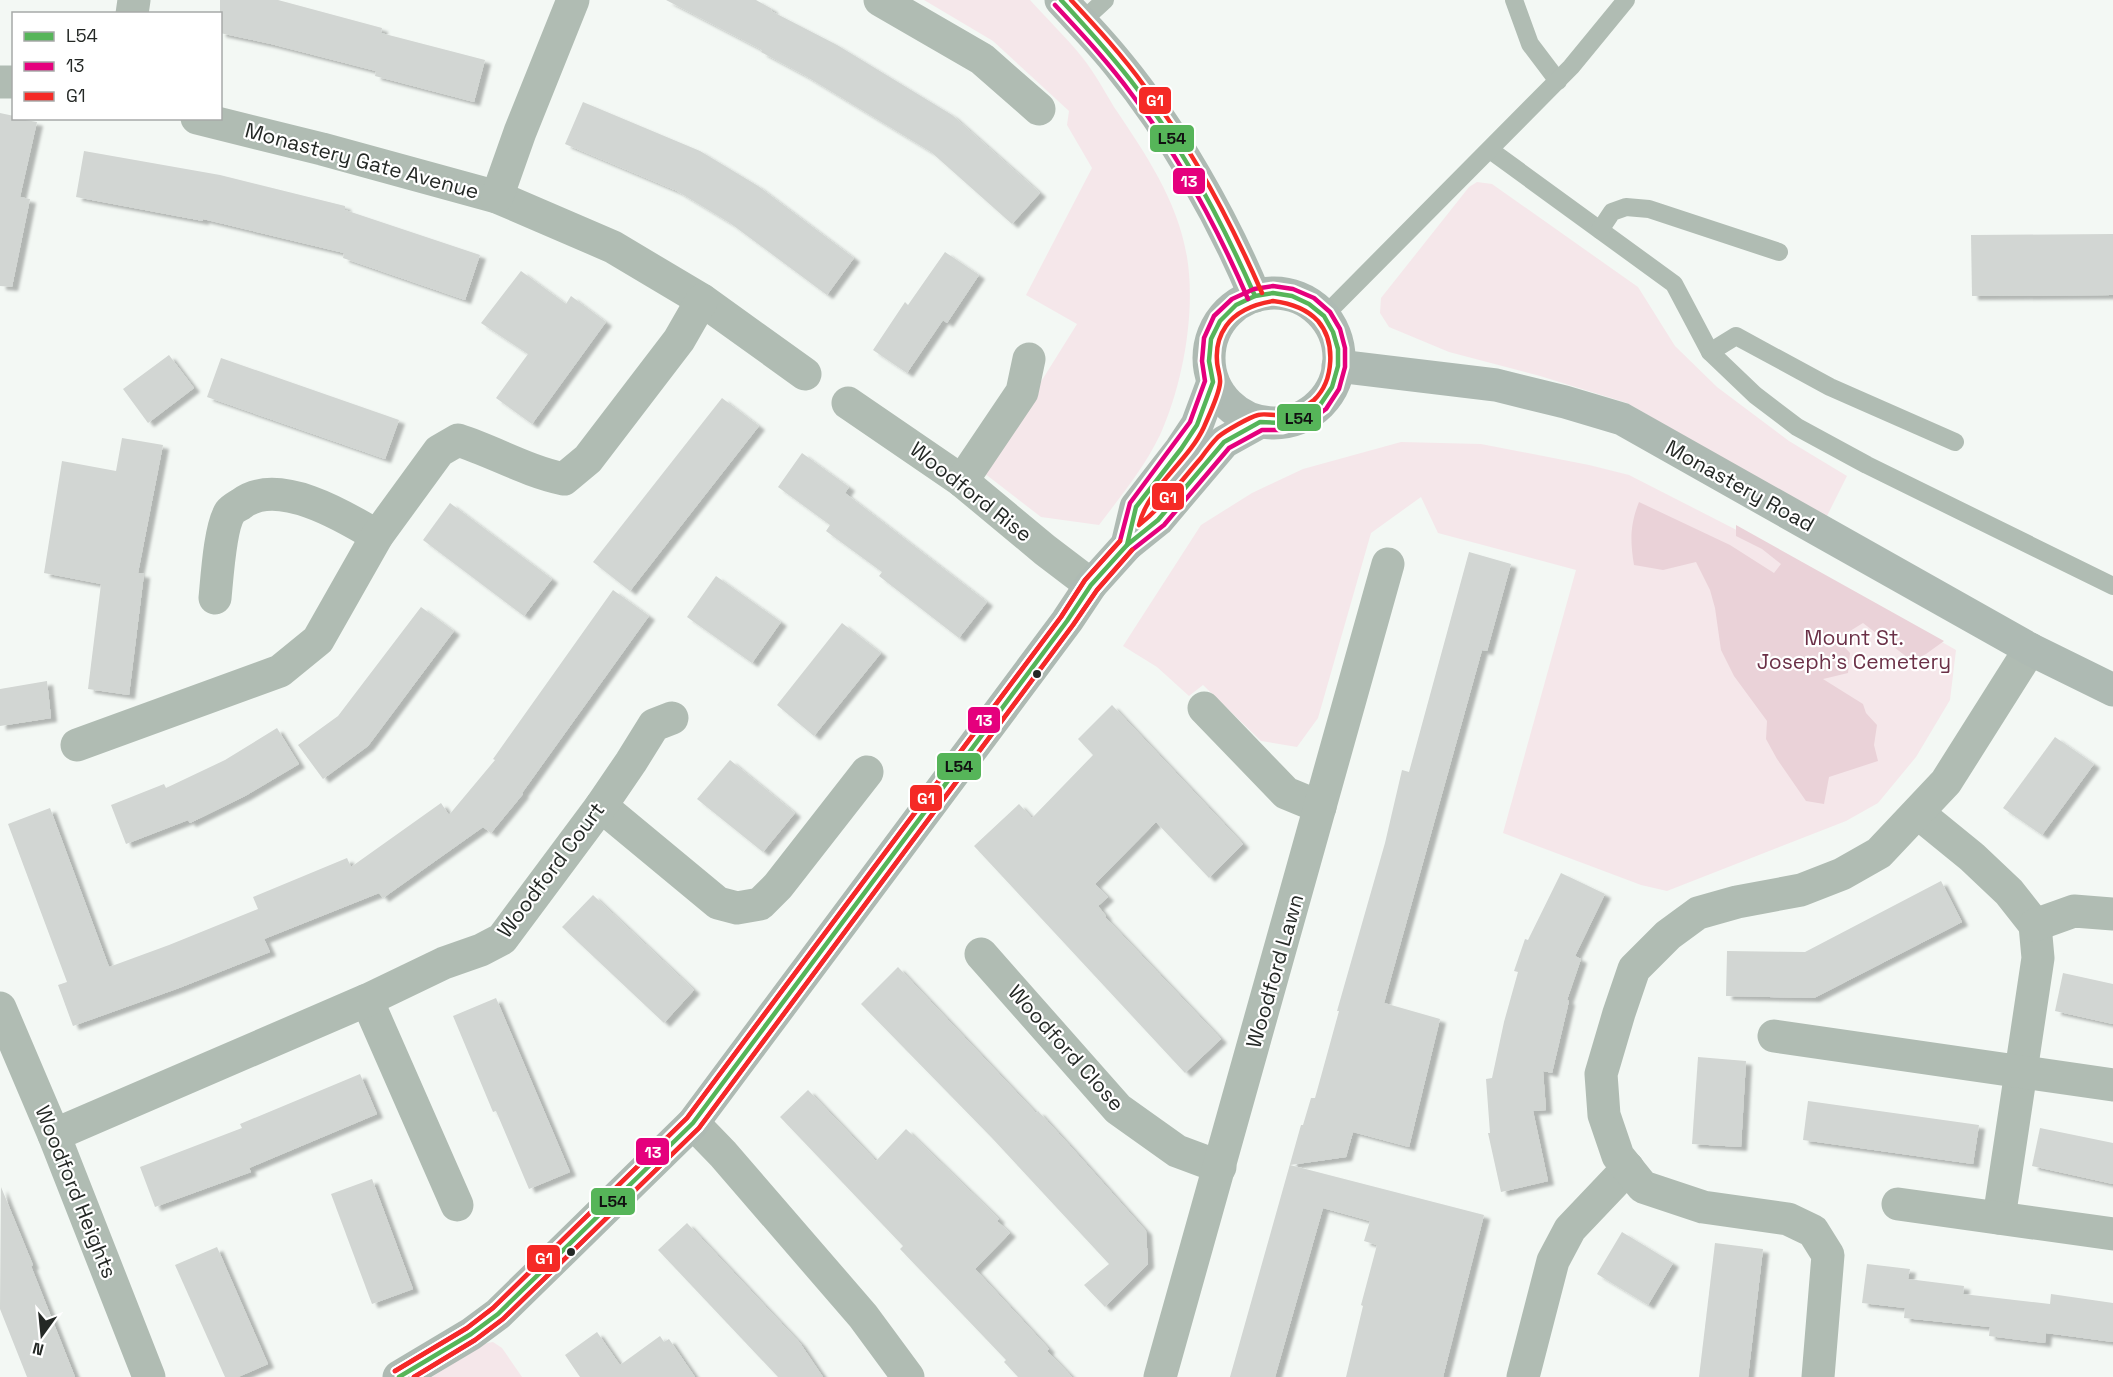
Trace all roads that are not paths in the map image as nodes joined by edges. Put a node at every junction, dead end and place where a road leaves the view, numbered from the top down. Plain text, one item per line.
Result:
1 (573, 0) edge
2 (880, 0) edge
3 (1105, 0) edge
4 (1514, 0) edge
5 (1626, 0) edge
6 (1071, 11) edge
7 (1558, 81) junction
8 (1039, 109) dead end
9 (205, 120) edge
10 (1490, 150) junction
11 (497, 197) junction
12 (1600, 230) junction
13 (1779, 252) dead end
14 (1255, 296) junction
15 (702, 300) junction
16 (1324, 316) junction
17 (1710, 352) junction
18 (1029, 359) dead end
19 (1338, 366) junction
20 (805, 374) dead end
21 (1213, 382) junction
22 (848, 403) dead end
23 (1260, 422) junction
24 (1955, 442) dead end
25 (962, 481) junction
26 (377, 536) junction
27 (1127, 545) junction
28 (1388, 564) dead end
29 (1091, 585) junction
30 (2113, 586) edge
31 (214, 598) dead end
32 (2030, 649) junction
33 (2113, 690) edge
34 (1204, 708) dead end
35 (672, 718) dead end
36 (77, 745) dead end
37 (867, 772) dead end
38 (601, 806) junction
39 (1320, 807) junction
40 (1918, 813) junction
41 (2113, 914) edge
42 (2035, 925) junction
43 (981, 954) dead end
44 (367, 1000) junction
45 (0, 1008) edge
46 (1774, 1036) dead end
47 (2021, 1071) junction
48 (2113, 1085) edge
49 (693, 1123) junction
50 (54, 1135) junction
51 (1220, 1167) junction
52 (1628, 1168) junction
53 (1898, 1204) dead end
54 (457, 1205) dead end
55 (1999, 1218) junction
56 (2113, 1234) edge
57 (149, 1377) edge
58 (399, 1377) edge
59 (908, 1377) edge
60 (1160, 1377) edge
61 (1523, 1377) edge
62 (1818, 1377) edge

1 - 11 street, Monastery Gate Avenue
2 - 8 street
3 - 6 lane
4 - 7 lane
5 - 7 lane
6 - 14 street
7 - 10 lane
9 - 11 street, Monastery Gate Avenue
10 - 12 lane
10 - 16 lane
11 - 15 street
12 - 13 lane
12 - 17 lane
14 - 16 street
14 - 21 street
15 - 20 street
15 - 26 street
16 - 19 street
17 - 24 lane
17 - 30 lane
18 - 25 street
19 - 23 street
19 - 32 street, Monastery Road
21 - 23 street
21 - 27 street
22 - 25 street, Woodford Rise
23 - 27 street
25 - 29 street, Woodford Rise
26 - 31 street
26 - 36 street
27 - 29 street
28 - 39 street, Woodford Lawn
29 - 49 street
32 - 33 street, Monastery Road
32 - 40 street
34 - 39 street
35 - 38 street, Woodford Court
37 - 38 street
38 - 44 street, Woodford Court
39 - 51 street, Woodford Lawn
40 - 42 street
40 - 52 street
41 - 42 street
42 - 47 street
43 - 51 street, Woodford Close
44 - 50 street, Woodford Court
44 - 54 street
45 - 50 street, Woodford Heights
46 - 47 street
47 - 48 street
47 - 55 street
49 - 58 street
49 - 59 street
50 - 57 street, Woodford Heights
51 - 60 street, Woodford Lawn
52 - 61 street
52 - 62 street
53 - 55 street
55 - 56 street

